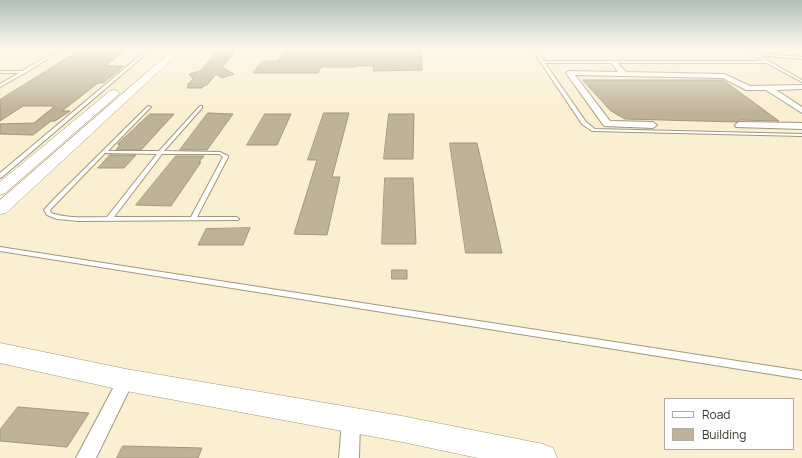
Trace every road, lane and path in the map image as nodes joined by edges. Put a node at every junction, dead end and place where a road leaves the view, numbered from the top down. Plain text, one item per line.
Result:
1 (29, 69) edge
2 (126, 69) edge
3 (143, 69) edge
4 (156, 69) edge
5 (548, 69) edge
6 (620, 69) edge
7 (781, 69) edge
8 (0, 72) edge
9 (25, 72) junction
10 (624, 74) junction
11 (802, 81) edge
12 (0, 86) edge
13 (802, 87) edge
14 (768, 88) junction
15 (201, 107) dead end
16 (149, 108) dead end
17 (802, 111) edge
18 (653, 125) dead end
19 (739, 125) dead end
20 (802, 126) edge
21 (802, 135) edge
22 (104, 152) junction
23 (161, 152) junction
24 (0, 176) edge
25 (0, 190) edge
26 (0, 209) edge
27 (109, 219) junction
28 (193, 219) junction
29 (236, 220) dead end
30 (0, 249) edge
31 (0, 353) edge
32 (802, 375) edge
33 (126, 380) junction
34 (351, 421) junction
35 (86, 458) edge
36 (349, 458) edge
37 (543, 458) edge

1 - 9 lane
2 - 24 lane
3 - 25 street
4 - 26 street
5 - 21 lane
6 - 10 street
7 - 11 lane
8 - 9 lane
9 - 12 lane
10 - 14 street
10 - 18 street
13 - 14 street
14 - 17 street
15 - 23 lane
16 - 22 lane
19 - 20 street
22 - 23 lane
22 - 27 lane
23 - 27 lane
23 - 28 lane
27 - 28 lane
28 - 29 lane
30 - 32 lane
31 - 33 street
33 - 34 street
33 - 35 street
34 - 36 street
34 - 37 street

